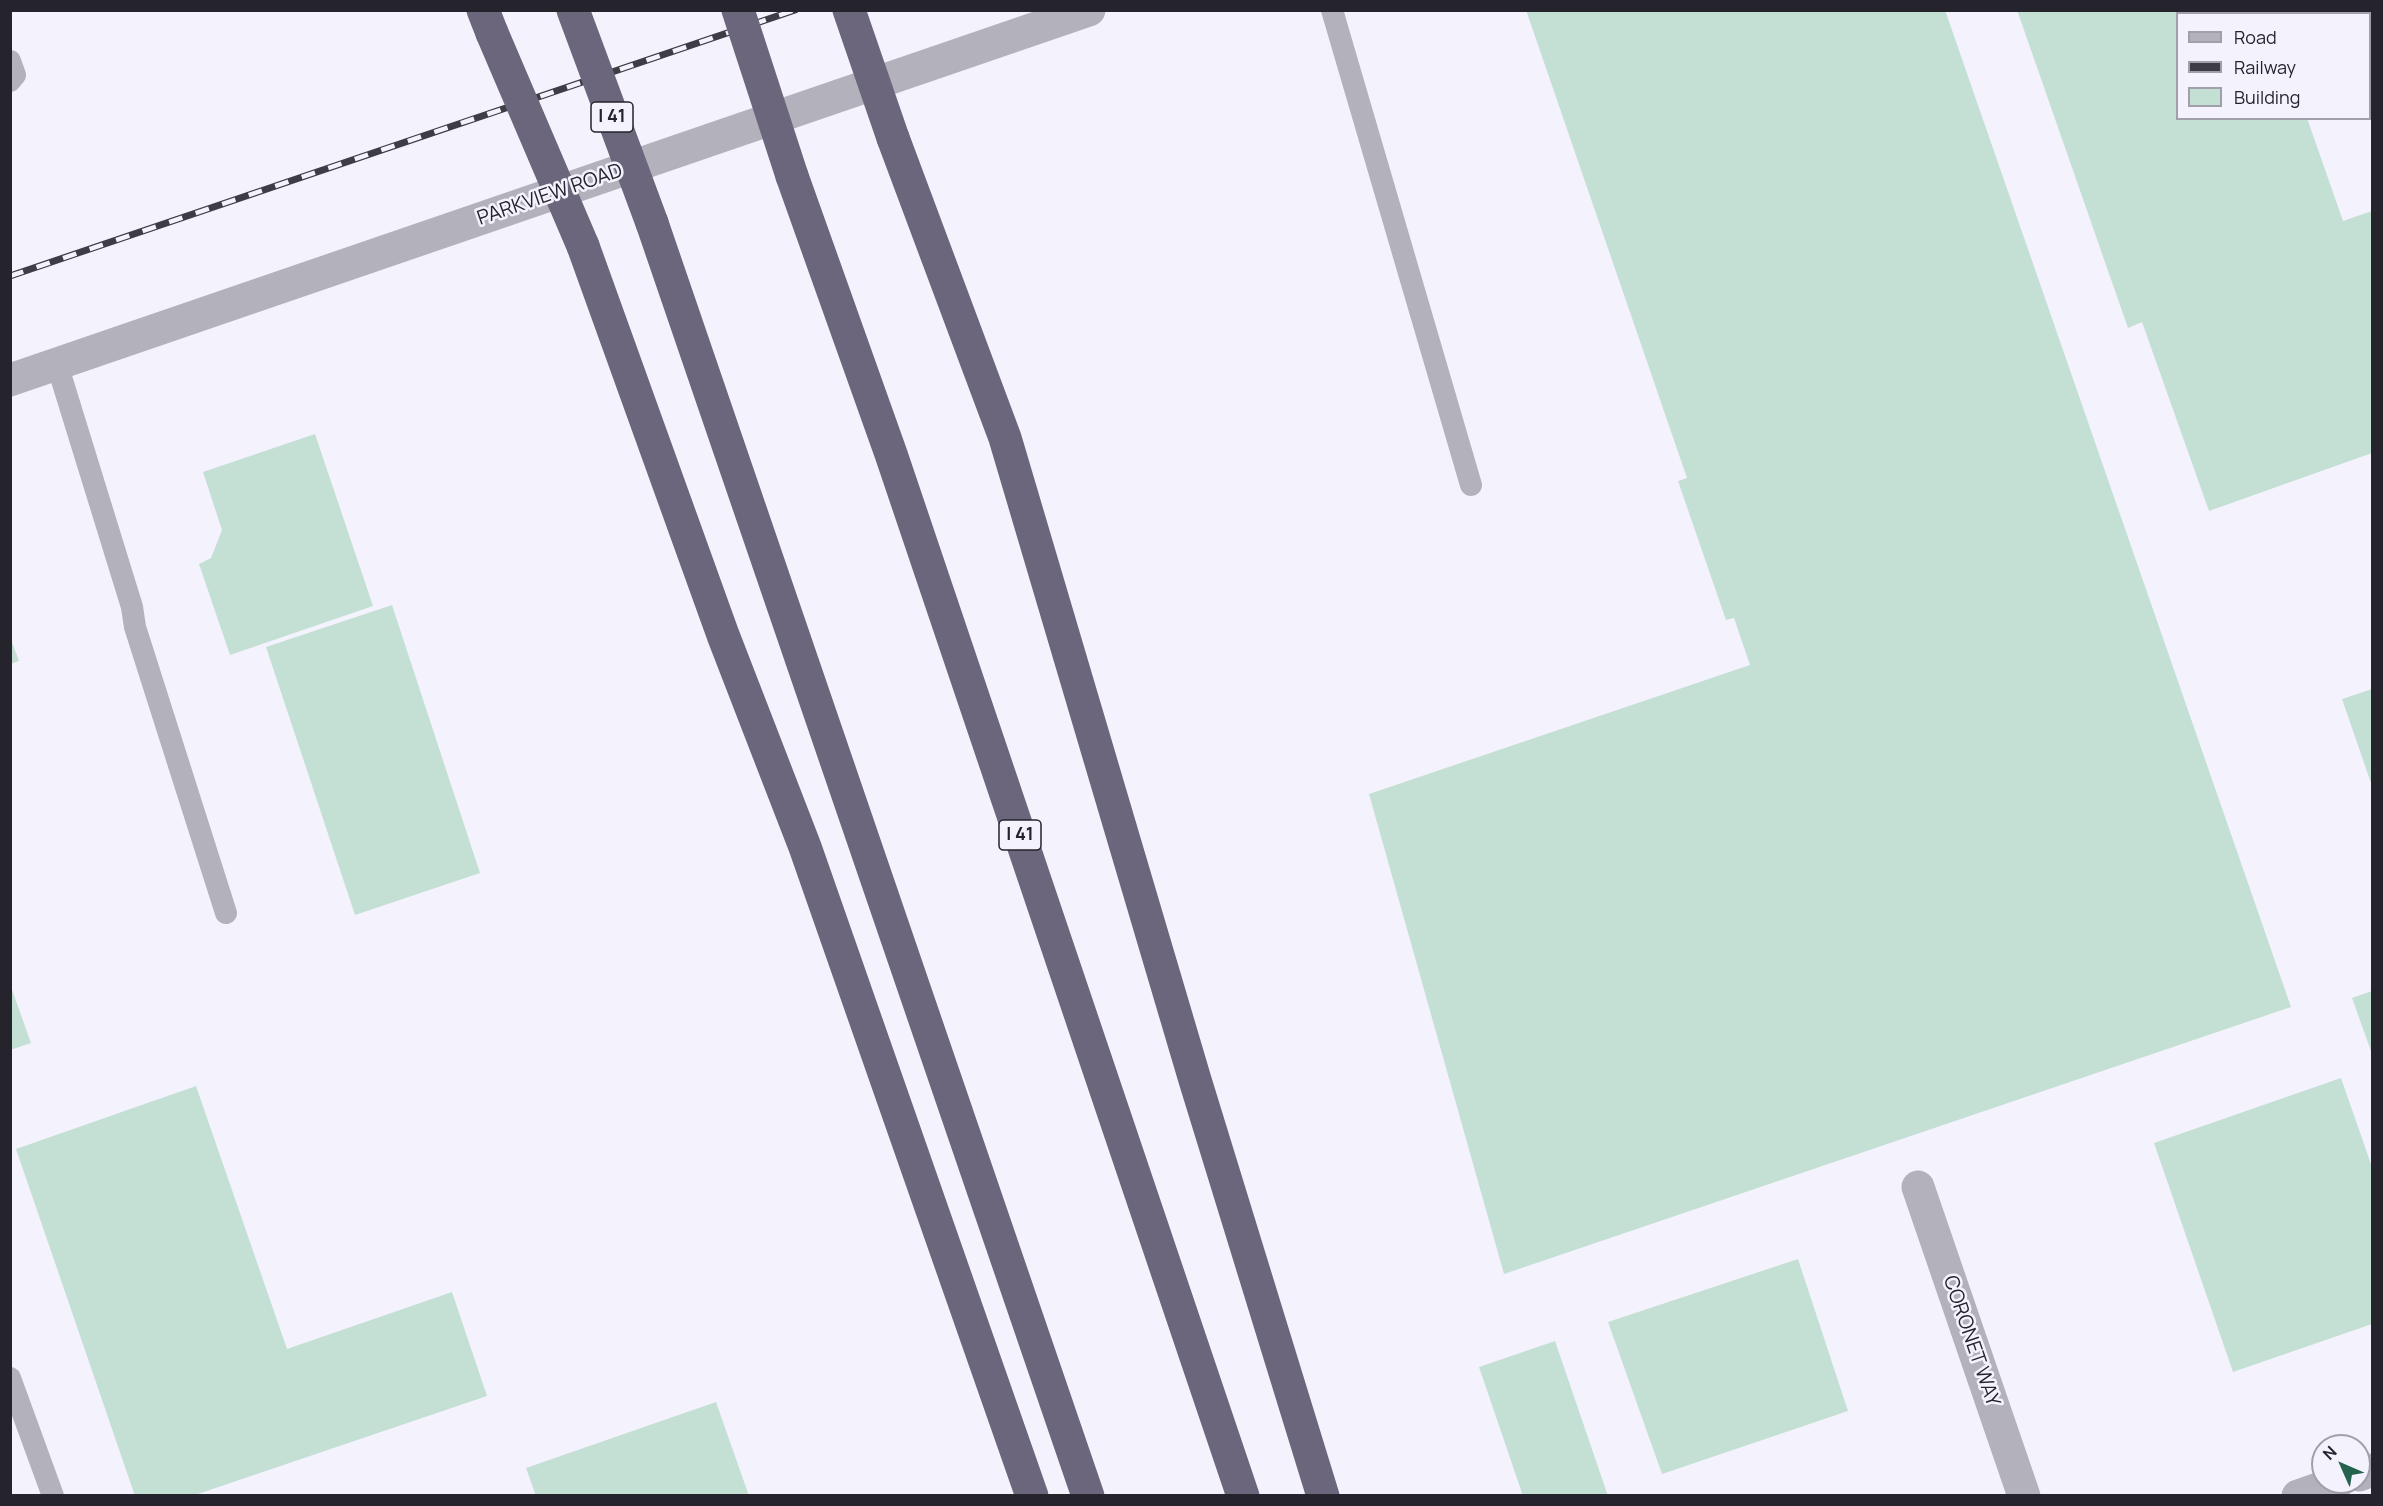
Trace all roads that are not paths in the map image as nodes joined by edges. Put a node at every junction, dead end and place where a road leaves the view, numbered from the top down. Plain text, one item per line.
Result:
1 (573, 10) edge
2 (738, 10) edge
3 (849, 10) edge
4 (1089, 10) edge
5 (1332, 10) edge
6 (487, 22) edge
7 (10, 61) edge
8 (10, 81) edge
9 (57, 364) junction
10 (10, 380) edge
11 (1470, 485) dead end
12 (226, 913) dead end
13 (1918, 1187) dead end
14 (10, 1378) edge
15 (53, 1496) edge
16 (1032, 1496) edge
17 (1088, 1496) edge
18 (1243, 1496) edge
19 (1323, 1496) edge
20 (2024, 1496) edge

1 - 17 highway, I 41, bridge
2 - 18 highway, I 41, bridge
3 - 19 highway, bridge
4 - 9 street, PARKVIEW ROAD
5 - 11 lane
6 - 16 highway, bridge
7 - 8 lane
9 - 10 street, PARKVIEW ROAD
9 - 12 lane
13 - 20 street, CORONET WAY
14 - 15 lane

